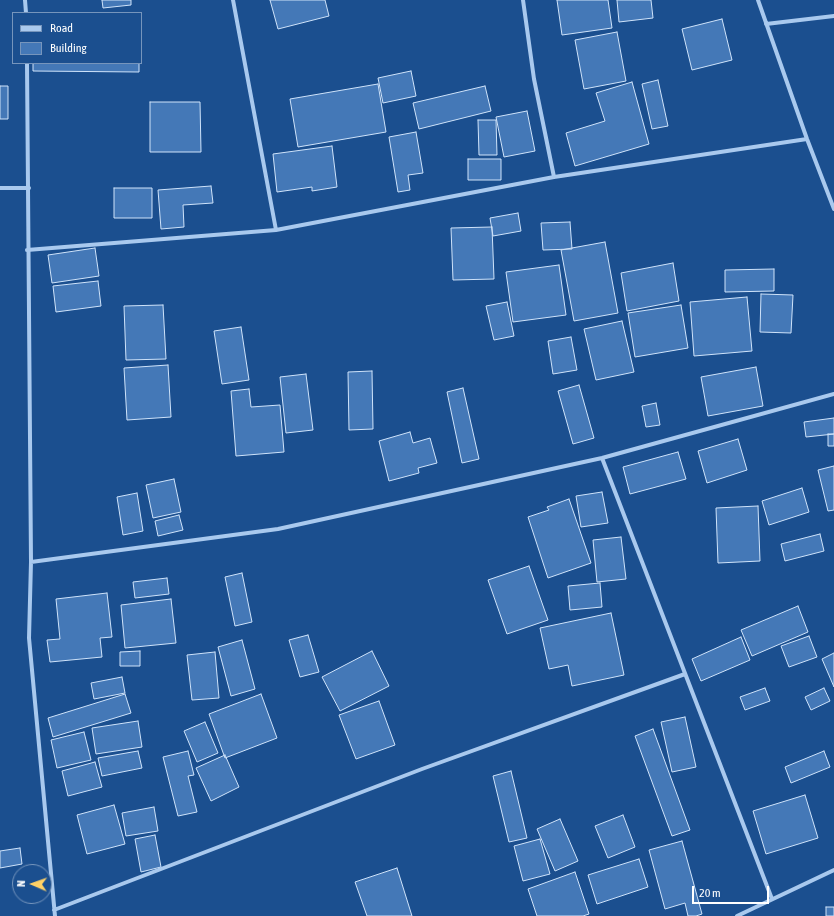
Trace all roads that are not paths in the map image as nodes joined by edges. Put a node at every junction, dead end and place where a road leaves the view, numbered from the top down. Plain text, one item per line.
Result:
1 (25, 0) edge
2 (233, 0) edge
3 (523, 0) edge
4 (758, 0) edge
5 (26, 12) edge
6 (834, 16) edge
7 (766, 24) junction
8 (27, 64) edge
9 (807, 139) junction
10 (554, 177) junction
11 (0, 188) edge
12 (29, 188) junction
13 (834, 209) edge
14 (276, 230) junction
15 (27, 250) junction
16 (834, 394) edge
17 (602, 458) junction
18 (31, 562) junction
19 (685, 674) junction
20 (834, 870) edge
21 (772, 899) junction
22 (54, 910) junction
23 (55, 916) edge
24 (737, 916) edge

1 - 5 street
2 - 14 street
3 - 10 street
4 - 7 street
6 - 7 street
7 - 9 street
8 - 12 street
9 - 10 street
9 - 13 street
10 - 14 street
11 - 12 street
12 - 15 street
14 - 15 street
15 - 18 street
16 - 17 street
17 - 18 street
17 - 19 street
18 - 22 street
19 - 21 street
19 - 22 street
20 - 21 street
21 - 24 street
22 - 23 street

